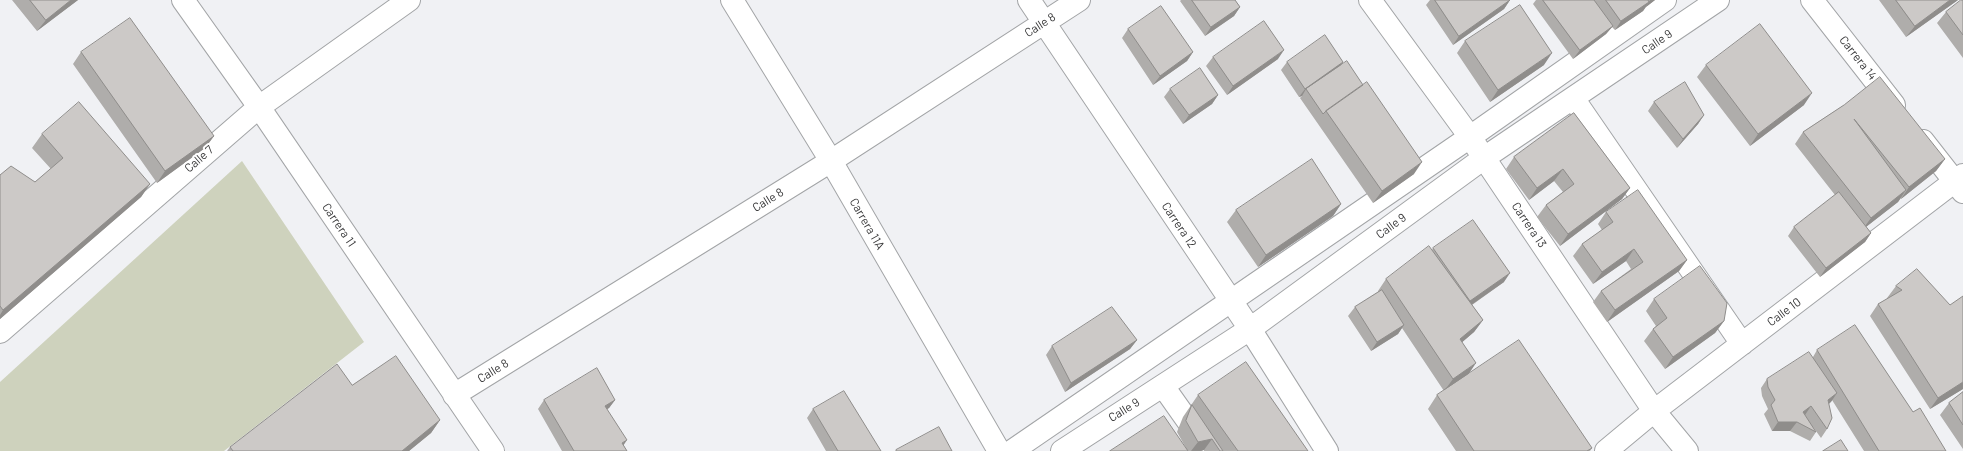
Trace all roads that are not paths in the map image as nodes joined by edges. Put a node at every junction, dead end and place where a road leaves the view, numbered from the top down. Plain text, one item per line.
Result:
1 (183, 0) edge
2 (409, 0) edge
3 (732, 0) edge
4 (1029, 0) edge
5 (1079, 0) edge
6 (1370, 0) edge
7 (1665, 0) edge
8 (1718, 0) edge
9 (1812, 0) edge
10 (1044, 23) junction
11 (1573, 98) junction
12 (259, 107) junction
13 (1470, 137) junction
14 (1484, 158) junction
15 (831, 161) junction
16 (1960, 183) edge
17 (1230, 300) junction
18 (1250, 329) junction
19 (0, 332) edge
20 (1742, 344) junction
21 (1164, 386) junction
22 (454, 395) junction
23 (1654, 411) junction
24 (493, 451) edge
25 (999, 451) edge
26 (1012, 451) edge
27 (1062, 451) edge
28 (1209, 451) edge
29 (1327, 451) edge
30 (1606, 451) edge
31 (1687, 451) edge

1 - 12 street, Carrera 11
2 - 12 street, Calle 7
3 - 15 street, Carrera 11A
4 - 10 street, Carrera 12
5 - 10 street, Calle 8
6 - 13 street, Carrera 13
7 - 13 street
8 - 11 street, Calle 9
9 - 16 street, Carrera 14
10 - 15 street, Calle 8
10 - 17 street, Carrera 12
11 - 14 street, Calle 9
11 - 20 street
12 - 19 street, Calle 7
12 - 22 street, Carrera 11
13 - 14 street, Carrera 13
13 - 17 street
14 - 18 street, Calle 9
14 - 23 street, Carrera 13
15 - 22 street, Calle 8
15 - 25 street, Carrera 11A
16 - 20 street, Calle 10
17 - 18 street, Carrera 12
17 - 26 street
18 - 21 street, Calle 9
18 - 29 street, Carrera 12
20 - 23 street, Calle 10
21 - 27 street, Calle 9
21 - 28 street
22 - 24 street, Carrera 11
23 - 30 street, Calle 10
23 - 31 street, Carrera 13

